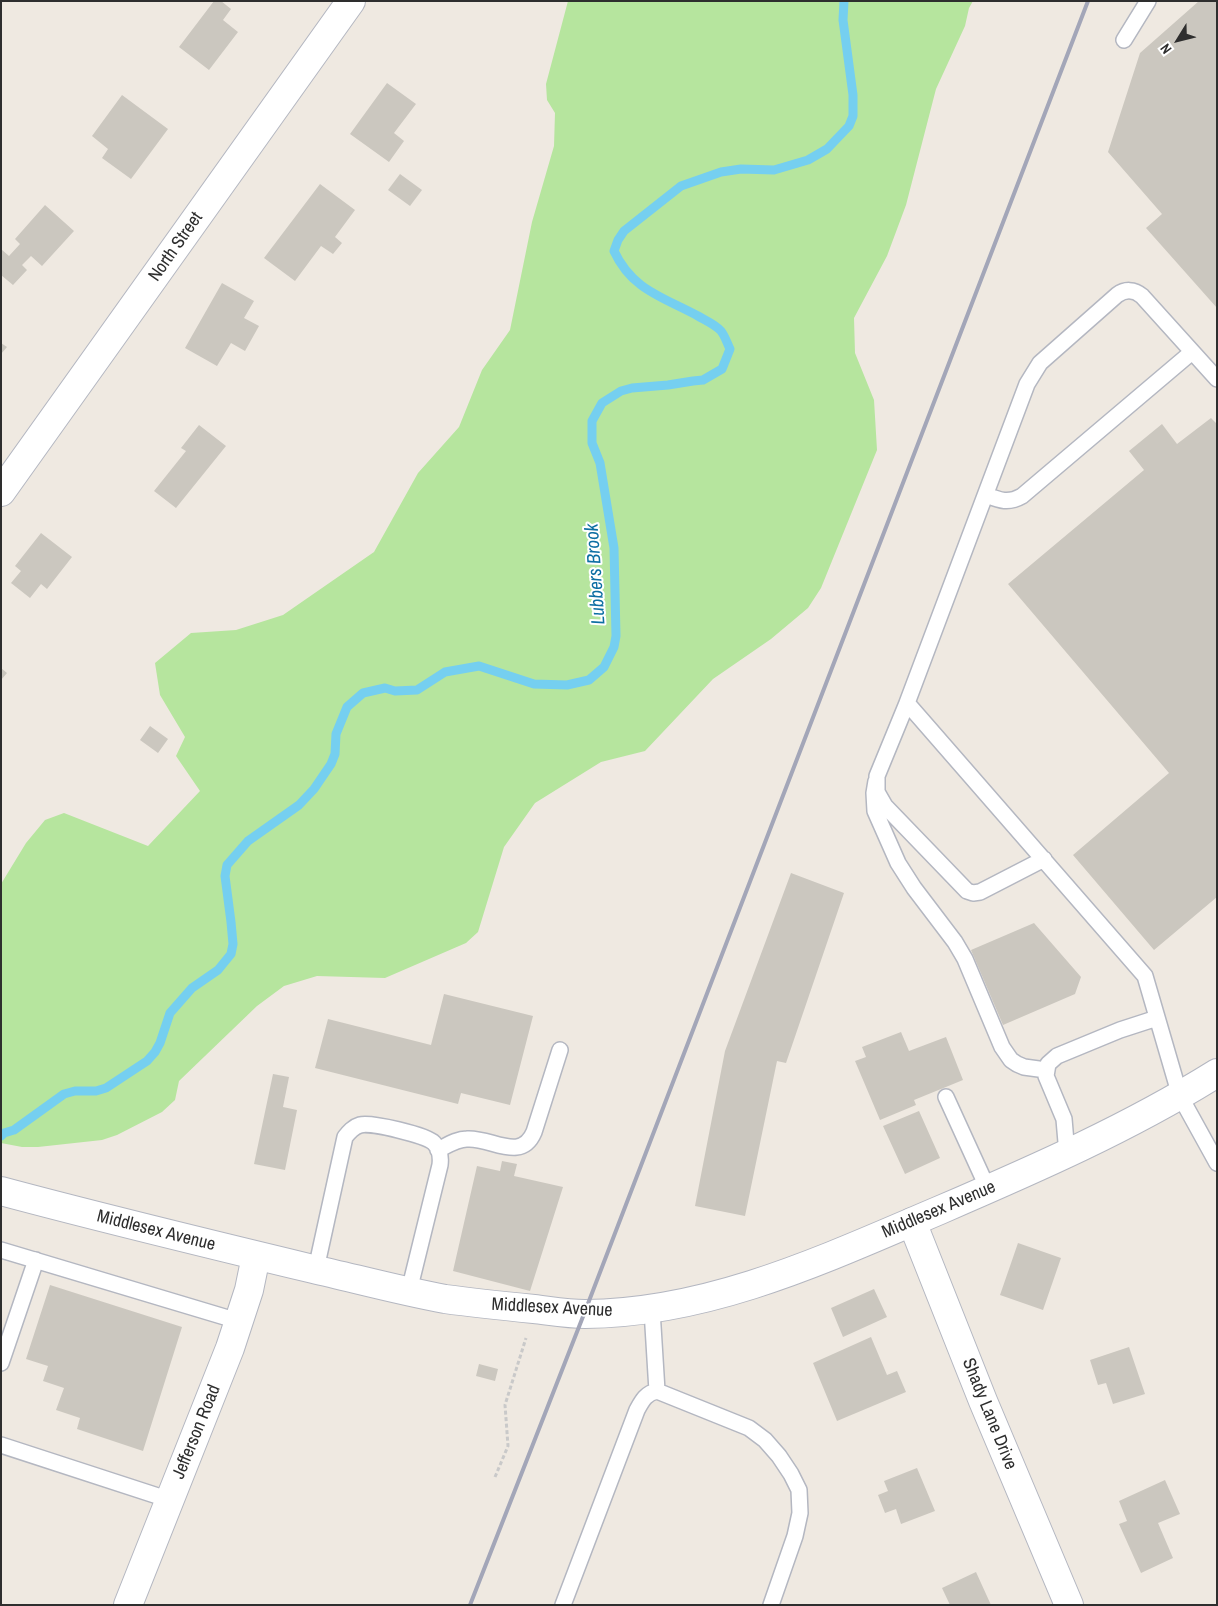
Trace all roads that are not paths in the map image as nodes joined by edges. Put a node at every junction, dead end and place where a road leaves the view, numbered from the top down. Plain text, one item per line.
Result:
1 (1148, 1) edge
2 (348, 2) edge
3 (1124, 40) dead end
4 (1192, 352) junction
5 (1217, 378) edge
6 (1, 492) edge
7 (986, 495) junction
8 (908, 703) junction
9 (876, 782) junction
10 (1044, 859) junction
11 (1157, 1018) junction
12 (560, 1050) dead end
13 (1046, 1070) junction
14 (1217, 1073) edge
15 (1180, 1096) junction
16 (946, 1097) dead end
17 (438, 1150) junction
18 (1067, 1154) junction
19 (1217, 1163) edge
20 (988, 1189) junction
21 (1, 1191) edge
22 (912, 1222) junction
23 (1, 1250) edge
24 (256, 1256) junction
25 (36, 1260) junction
26 (316, 1269) junction
27 (409, 1291) junction
28 (652, 1310) junction
29 (238, 1321) junction
30 (1, 1363) edge
31 (657, 1391) junction
32 (1, 1445) edge
33 (170, 1500) junction
34 (128, 1605) edge
35 (564, 1605) edge
36 (771, 1605) edge
37 (1069, 1605) edge

1 - 3 lane
2 - 6 street, North Street
4 - 5 lane
4 - 7 lane
4 - 7 lane
7 - 8 lane
8 - 9 lane
8 - 10 lane
9 - 10 lane
9 - 13 lane
10 - 11 lane
11 - 13 lane
11 - 15 lane
12 - 17 lane
13 - 18 lane
14 - 15 street, Middlesex Avenue
15 - 18 street, Middlesex Avenue
15 - 19 lane
16 - 20 lane
17 - 26 lane
17 - 27 lane
18 - 20 street, Middlesex Avenue
20 - 22 street, Middlesex Avenue
21 - 24 street, Middlesex Avenue
22 - 28 street, Middlesex Avenue
22 - 37 street, Shady Lane Drive
23 - 25 lane
24 - 26 street, Middlesex Avenue
24 - 29 street, Jefferson Road
25 - 29 lane
25 - 30 lane
26 - 27 street, Middlesex Avenue
27 - 28 street, Middlesex Avenue
28 - 31 lane
29 - 33 street, Jefferson Road
31 - 35 lane
31 - 36 lane
32 - 33 lane
33 - 34 street, Jefferson Road

